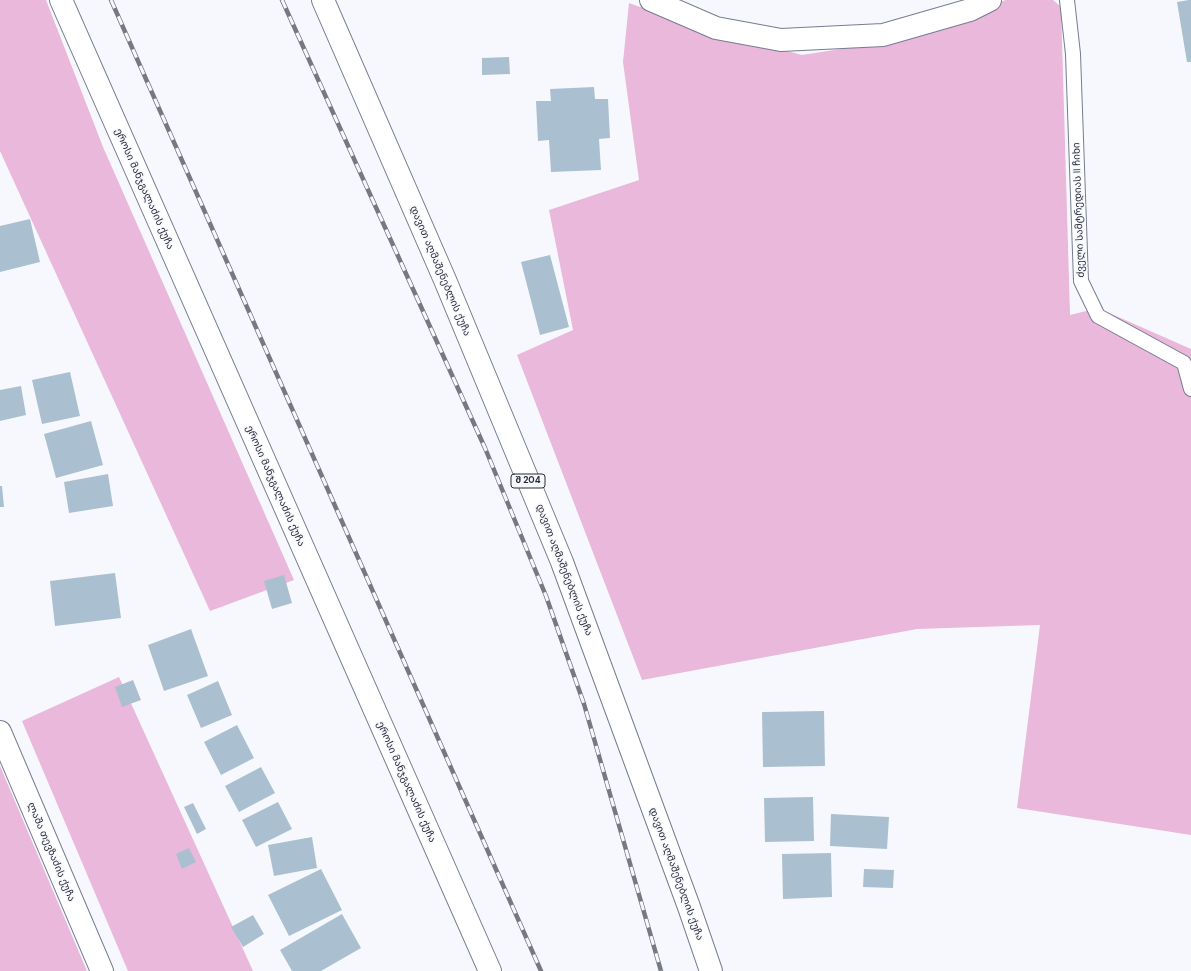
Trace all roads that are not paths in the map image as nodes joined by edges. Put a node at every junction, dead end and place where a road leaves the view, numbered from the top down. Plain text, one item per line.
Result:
1 (61, 0) edge
2 (323, 0) edge
3 (651, 0) edge
4 (990, 0) edge
5 (1067, 0) edge
6 (1191, 389) edge
7 (0, 732) edge
8 (102, 971) edge
9 (490, 971) edge
10 (711, 971) edge

1 - 9 street, ეროსი მანჯგალაძის ქუჩა
2 - 10 street, დავით აღმაშენებლის ქუჩა / შ 204
3 - 4 street
5 - 6 lane, ძველი სამტრედიას II ჩიხი
7 - 8 street, ლაშა თევზაძის ქუჩა

